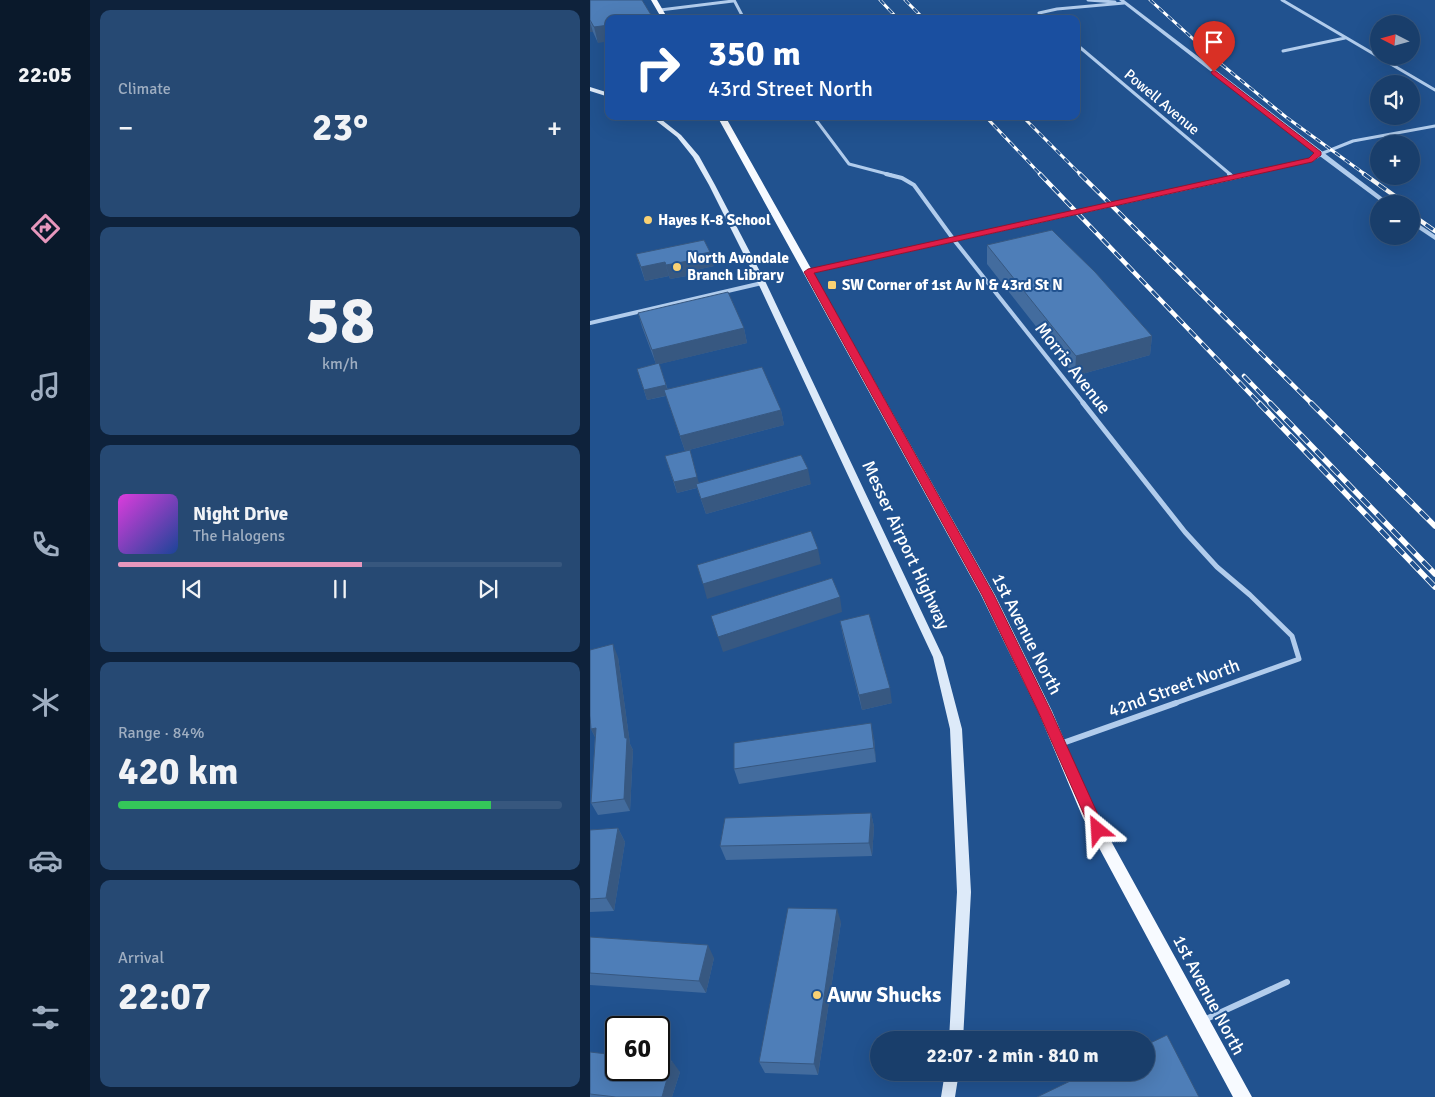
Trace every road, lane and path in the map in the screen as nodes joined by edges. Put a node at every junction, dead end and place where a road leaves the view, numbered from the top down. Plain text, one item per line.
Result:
1 (654, 0) edge
2 (734, 0) edge
3 (1088, 0) edge
4 (1282, 0) edge
5 (1123, 1) edge
6 (660, 10) junction
7 (662, 15) edge
8 (742, 15) edge
9 (1041, 15) edge
10 (1345, 38) junction
11 (1080, 47) edge
12 (1283, 51) dead end
13 (590, 89) edge
14 (1435, 90) edge
15 (605, 94) edge
16 (658, 120) edge
17 (723, 120) edge
18 (816, 120) edge
19 (1435, 126) edge
20 (1319, 153) junction
21 (1233, 177) junction
22 (1376, 195) edge
23 (1420, 227) edge
24 (1435, 238) edge
25 (954, 240) junction
26 (808, 272) junction
27 (762, 283) junction
28 (590, 323) edge
29 (1299, 659) joint
30 (1059, 745) junction
31 (1287, 982) dead end
32 (1201, 1021) junction
33 (956, 1031) edge
34 (951, 1081) edge
35 (948, 1097) edge
36 (1243, 1097) edge

1 - 6 main road
2 - 6 street
2 - 8 street
3 - 5 street
4 - 10 street
5 - 9 street
5 - 20 street
6 - 7 main road
10 - 12 street
10 - 14 street
11 - 21 street, Powell Avenue
13 - 15 main road
16 - 27 main road, Messer Airport Highway
17 - 26 main road, 1st Avenue North
18 - 25 street, Morris Avenue
19 - 20 street
20 - 21 street
20 - 22 street
21 - 25 street
23 - 24 street
25 - 26 street
25 - 29 street, Morris Avenue
26 - 30 main road, 1st Avenue North
27 - 28 street
27 - 33 main road, Messer Airport Highway
29 - 30 street, 42nd Street North
30 - 32 main road, 1st Avenue North
31 - 32 street
32 - 36 main road, 1st Avenue North
34 - 35 main road

